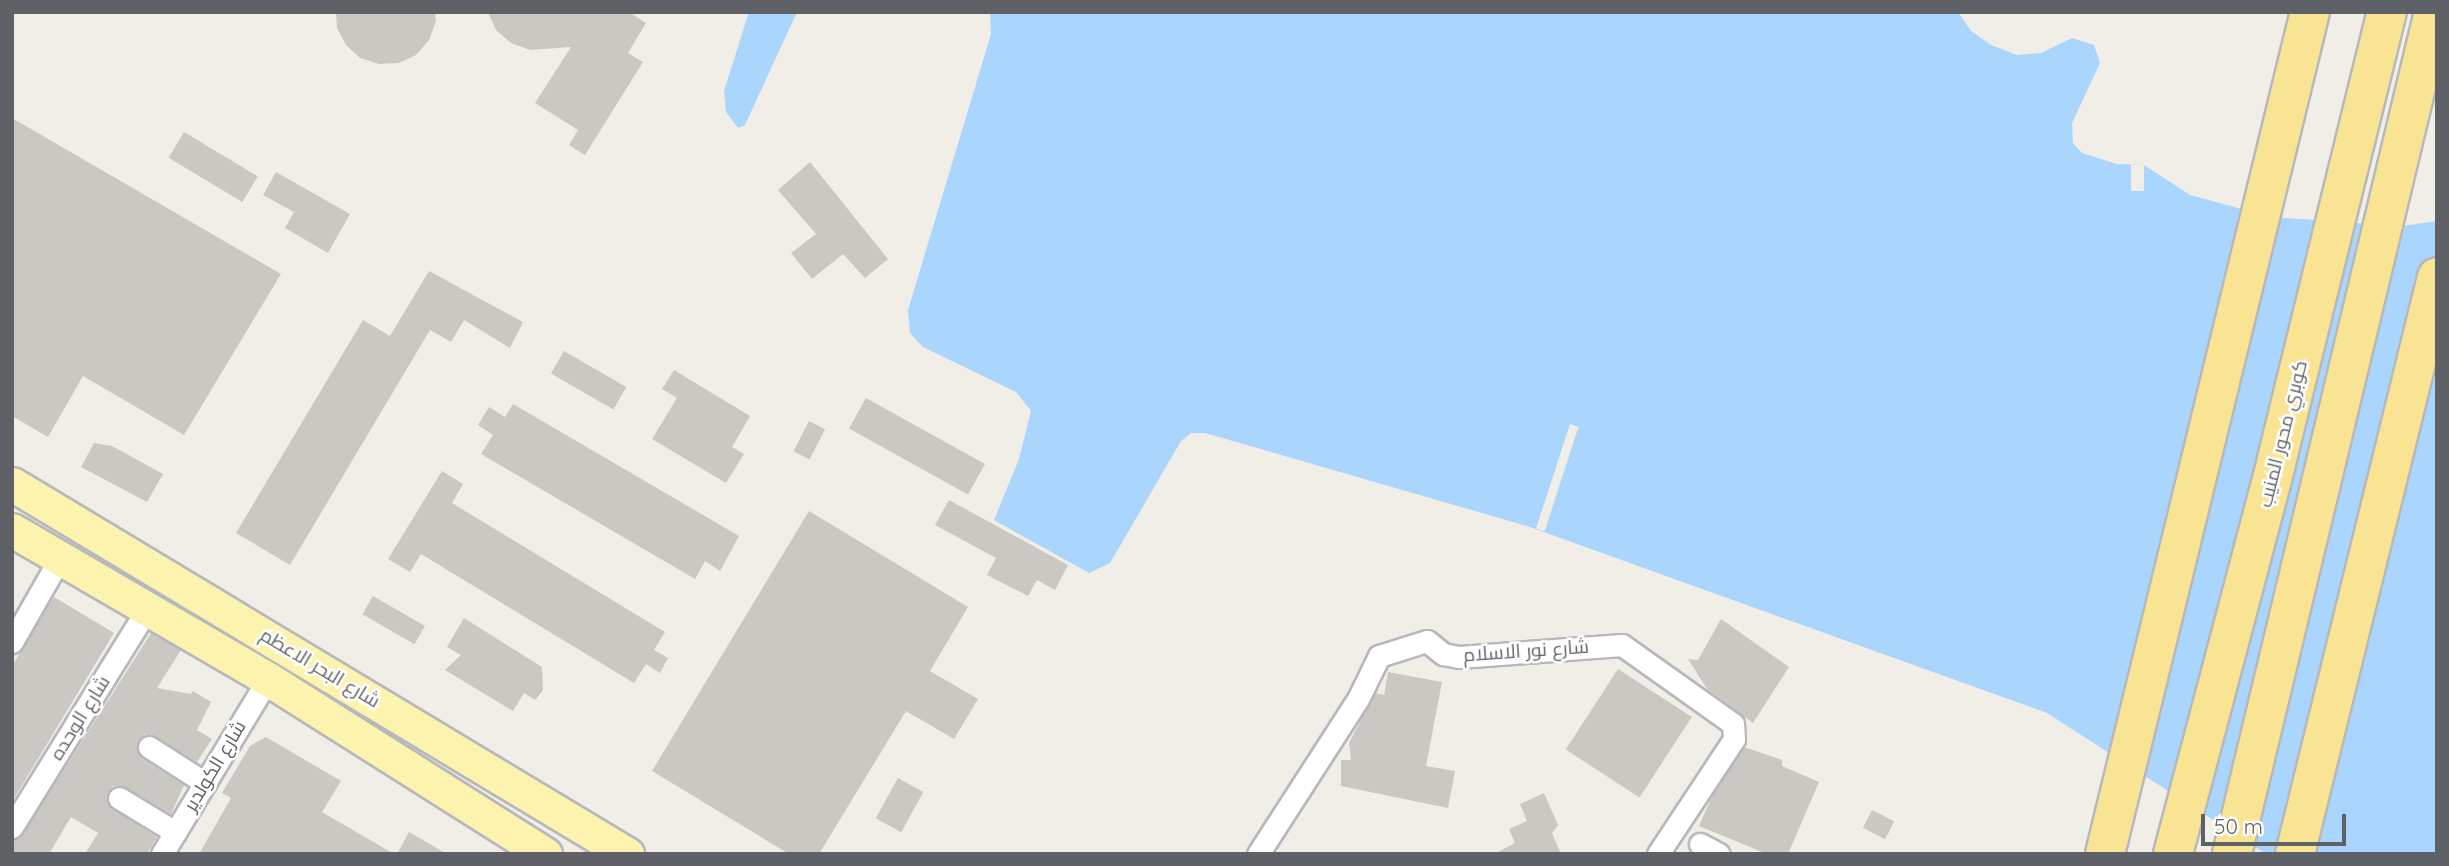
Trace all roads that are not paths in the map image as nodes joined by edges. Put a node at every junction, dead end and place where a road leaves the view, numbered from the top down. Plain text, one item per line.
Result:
1 (2310, 12) edge
2 (2387, 12) edge
3 (2434, 12) edge
4 (2437, 277) edge
5 (12, 484) edge
6 (12, 530) edge
7 (60, 558) junction
8 (22, 609) edge
9 (147, 609) junction
10 (12, 642) edge
11 (268, 679) junction
12 (149, 747) dead end
13 (205, 783) junction
14 (119, 798) dead end
15 (12, 827) edge
16 (175, 832) junction
17 (1699, 844) dead end
18 (162, 854) edge
19 (545, 854) edge
20 (627, 854) edge
21 (1258, 854) edge
22 (1658, 854) edge
23 (1719, 854) edge
24 (2105, 854) edge
25 (2173, 854) edge
26 (2232, 854) edge
27 (2295, 854) edge

1 - 24 highway
2 - 25 highway, كوبري محور المنيب
3 - 26 highway
4 - 27 highway
5 - 20 main road, شارع البحر الاعظم
6 - 7 main road, شارع البحر الاعظم
7 - 8 street
7 - 9 main road, شارع البحر الاعظم
8 - 10 street
9 - 11 main road, شارع البحر الاعظم
9 - 15 street, شارع الوحده
11 - 13 street, شارع الكولدير
11 - 19 main road, شارع البحر الاعظم
12 - 13 street
13 - 16 street, شارع الكولدير
14 - 16 street
16 - 18 street, شارع الكولدير
17 - 23 street
21 - 22 street, شارع نور الاسلام

